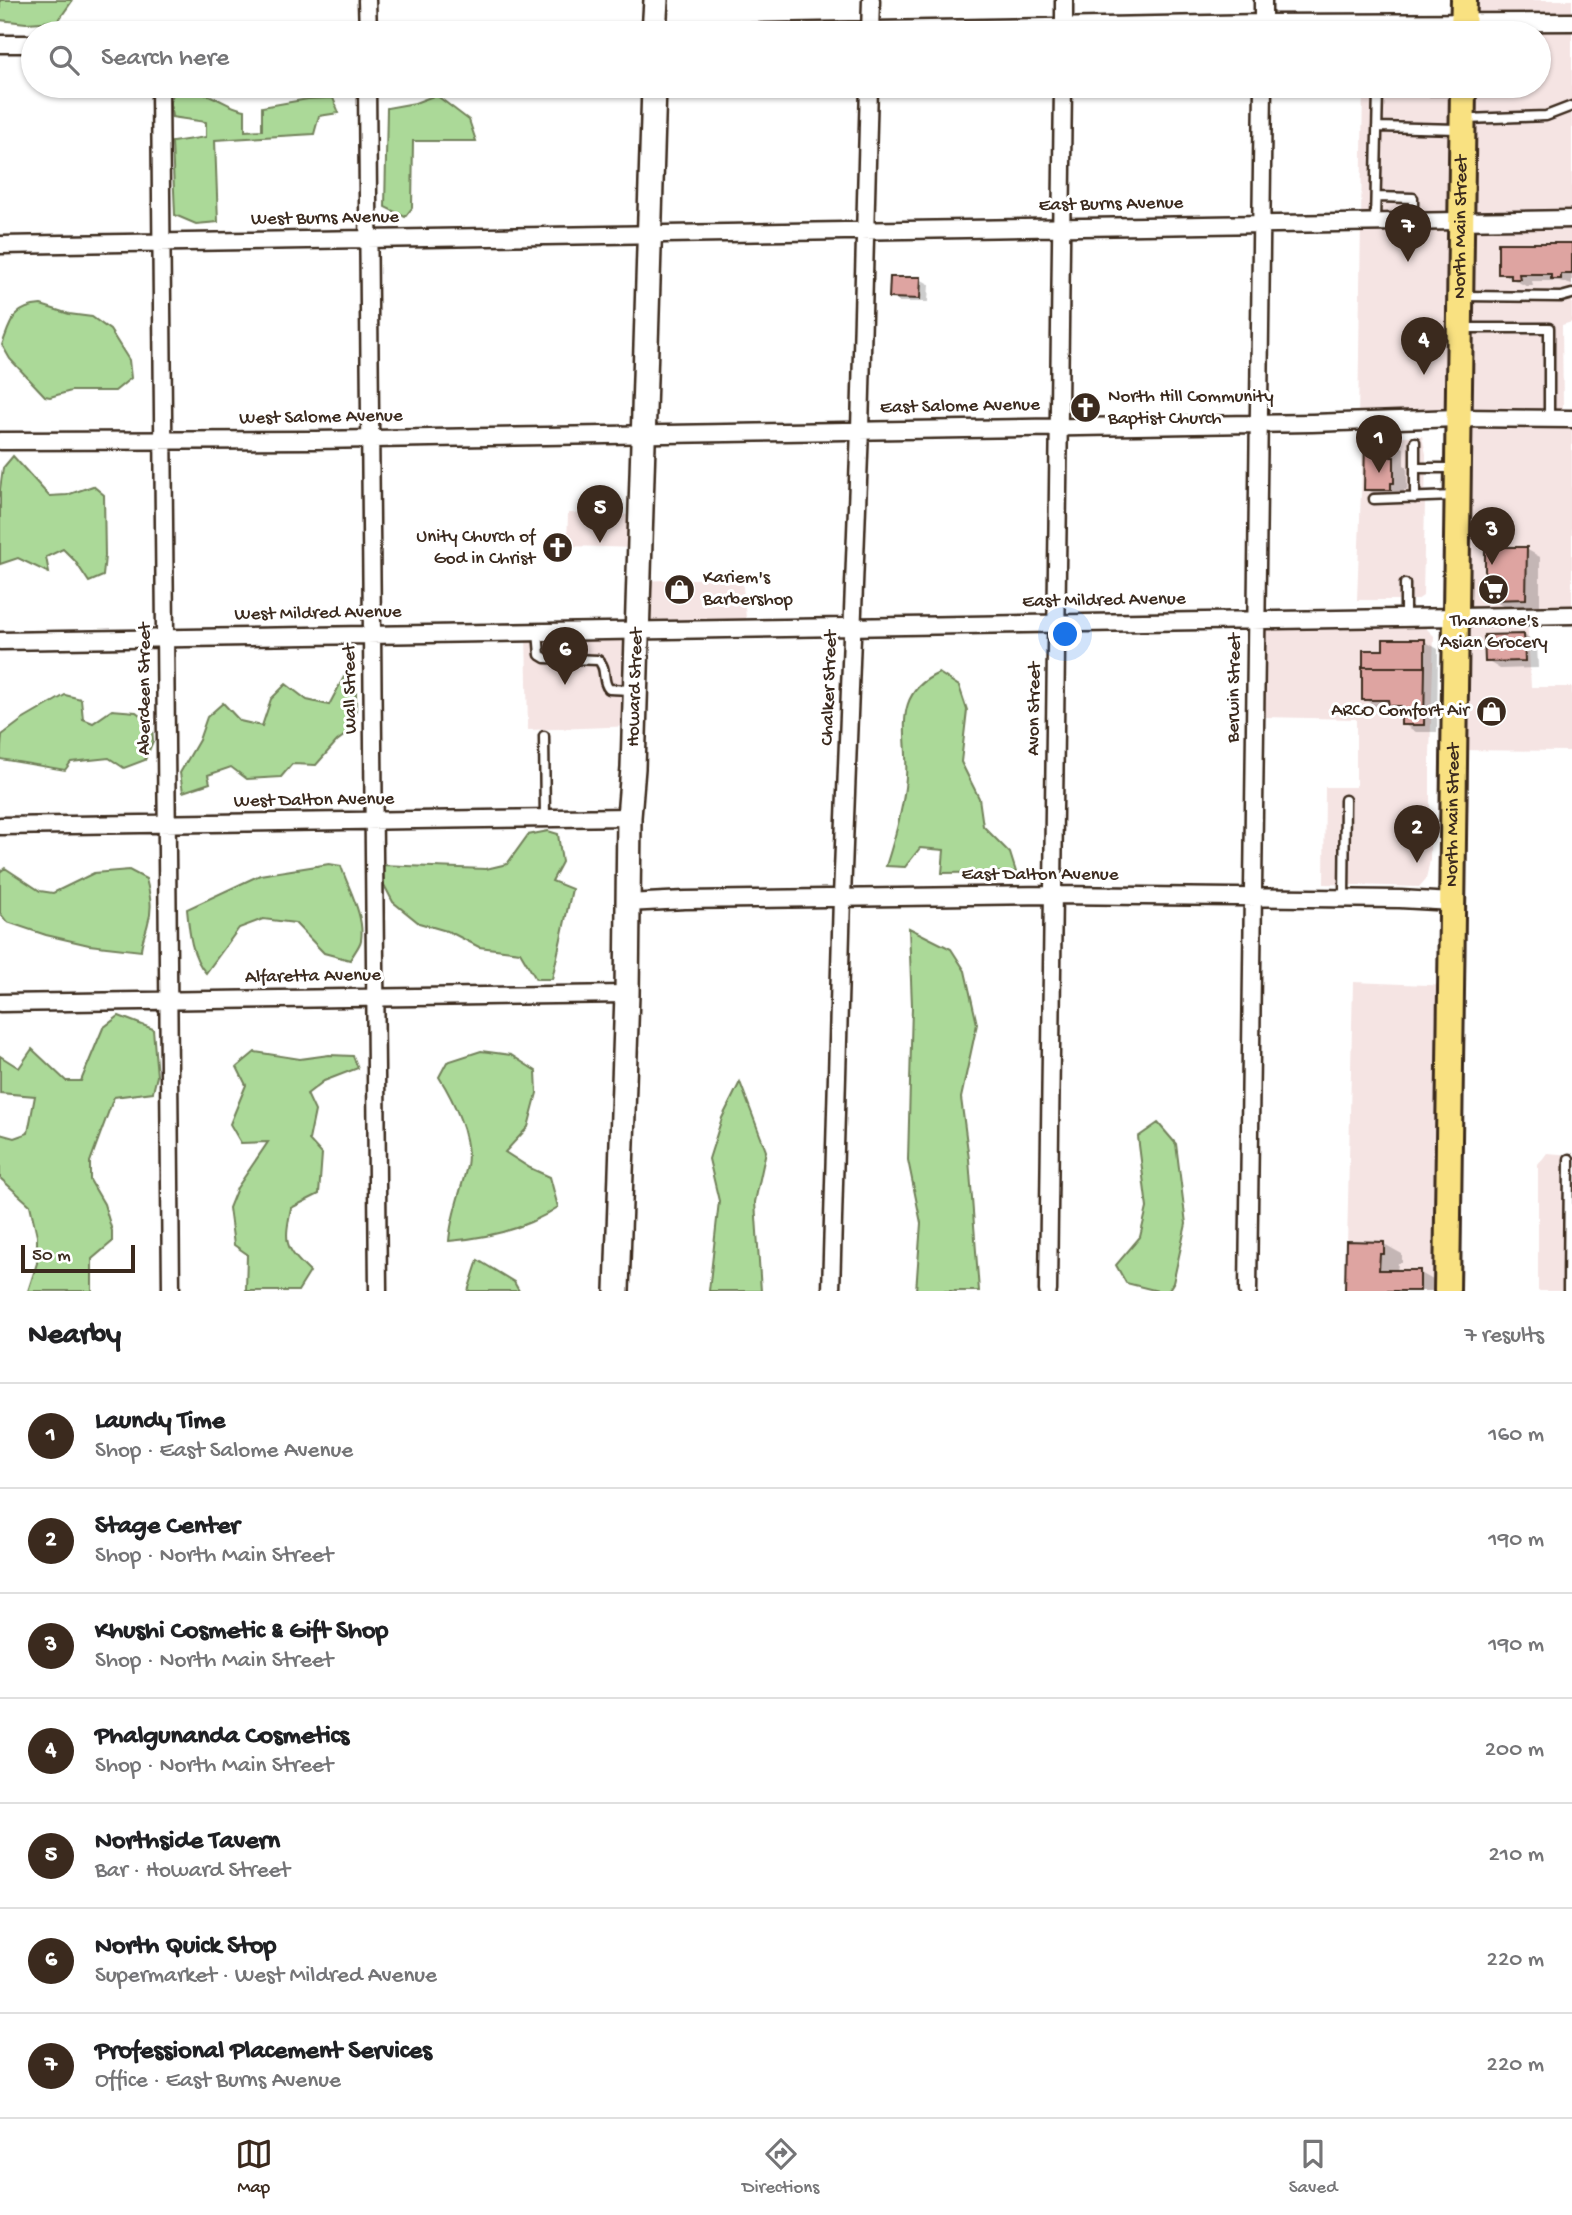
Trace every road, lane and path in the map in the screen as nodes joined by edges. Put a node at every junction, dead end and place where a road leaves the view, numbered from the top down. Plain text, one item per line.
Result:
1 (367, 0) edge
2 (656, 0) edge
3 (871, 0) edge
4 (1064, 0) edge
5 (1264, 0) edge
6 (1463, 18) edge
7 (368, 21) edge
8 (655, 21) edge
9 (870, 21) edge
10 (1064, 21) edge
11 (1263, 21) edge
12 (1403, 21) edge
13 (1545, 21) edge
14 (1551, 21) edge
15 (1572, 22) edge
16 (0, 44) edge
17 (21, 44) edge
18 (160, 98) edge
19 (367, 98) edge
20 (653, 98) edge
21 (869, 98) edge
22 (1063, 98) edge
23 (1263, 98) edge
24 (1378, 98) edge
25 (1463, 98) edge
26 (1572, 106) edge
27 (1463, 124) junction
28 (1377, 127) junction
29 (1376, 197) junction
30 (1572, 219) edge
31 (1461, 221) junction
32 (1375, 222) junction
33 (1413, 222) junction
34 (1261, 223) junction
35 (1062, 226) junction
36 (864, 231) junction
37 (650, 234) junction
38 (369, 239) junction
39 (162, 242) junction
40 (0, 245) edge
41 (1572, 293) edge
42 (1460, 296) junction
43 (1460, 328) junction
44 (1549, 417) junction
45 (1457, 418) junction
46 (1572, 419) edge
47 (1260, 423) junction
48 (1059, 426) junction
49 (860, 429) junction
50 (643, 434) junction
51 (369, 437) junction
52 (0, 441) edge
53 (162, 441) junction
54 (1415, 442) dead end
55 (1415, 468) junction
56 (1457, 468) junction
57 (1457, 496) junction
58 (1415, 498) junction
59 (1374, 499) dead end
60 (1405, 584) dead end
61 (1572, 615) edge
62 (1405, 618) junction
63 (1457, 618) junction
64 (1257, 621) junction
65 (1057, 624) junction
66 (854, 627) junction
67 (638, 631) junction
68 (538, 632) junction
69 (371, 634) junction
70 (165, 638) junction
71 (0, 640) edge
72 (636, 690) junction
73 (544, 736) dead end
74 (1345, 800) dead end
75 (629, 817) junction
76 (545, 818) junction
77 (373, 821) junction
78 (166, 825) junction
79 (0, 826) edge
80 (1053, 895) junction
81 (842, 897) junction
82 (1253, 897) junction
83 (1344, 898) junction
84 (1453, 902) junction
85 (626, 903) junction
86 (627, 994) junction
87 (376, 997) junction
88 (169, 1000) junction
89 (0, 1003) edge
90 (1569, 1159) dead end
91 (171, 1291) edge
92 (378, 1291) edge
93 (617, 1291) edge
94 (831, 1291) edge
95 (1048, 1291) edge
96 (1248, 1291) edge
97 (1447, 1291) edge
98 (1568, 1291) edge

1 - 7 street
2 - 8 main road
3 - 9 street
4 - 10 street
5 - 11 street
6 - 12 street
6 - 13 street
14 - 15 street
16 - 17 street
18 - 39 street, Aberdeen Street
19 - 38 street, Wall Street
20 - 37 main road, Howard Street
21 - 36 street, Chalker Street
22 - 35 street, Avon Street
23 - 34 street, Berwin Street
24 - 28 lane
25 - 27 main road, North Main Street
26 - 27 lane
27 - 28 lane
27 - 31 main road, North Main Street
28 - 29 lane
29 - 32 lane
29 - 33 lane
30 - 31 street, East Burns Avenue
31 - 33 street, East Burns Avenue
31 - 42 main road, North Main Street
32 - 33 street, East Burns Avenue
32 - 34 street, East Burns Avenue
34 - 35 street, East Burns Avenue
34 - 47 street, Berwin Street
35 - 36 street, East Burns Avenue
35 - 48 street, Avon Street
36 - 37 street, East Burns Avenue
36 - 49 street, Chalker Street
37 - 38 street, West Burns Avenue
37 - 50 main road, Howard Street
38 - 39 street, West Burns Avenue
38 - 51 street, Wall Street
39 - 40 street, West Burns Avenue
39 - 53 street, Aberdeen Street
41 - 42 lane
42 - 43 main road, North Main Street
43 - 44 lane
43 - 45 main road, North Main Street
44 - 45 street, East Salome Avenue
44 - 46 street, East Salome Avenue
45 - 47 street, East Salome Avenue
45 - 56 main road, North Main Street
47 - 48 street, East Salome Avenue
47 - 64 street, Berwin Street
48 - 49 street, East Salome Avenue
48 - 65 street, Avon Street
49 - 50 street, East Salome Avenue
49 - 66 street, Chalker Street
50 - 51 street, West Salome Avenue
50 - 67 main road, Howard Street
51 - 53 street, West Salome Avenue
51 - 69 street, Wall Street
52 - 53 street, West Salome Avenue
53 - 70 street, Aberdeen Street
54 - 55 lane
55 - 56 lane
55 - 58 lane
56 - 57 main road, North Main Street
57 - 58 lane
57 - 63 main road, North Main Street
58 - 59 lane
60 - 62 lane
61 - 63 street, East Mildred Avenue
62 - 63 street, East Mildred Avenue
62 - 64 street, East Mildred Avenue
63 - 84 main road, North Main Street
64 - 65 street, East Mildred Avenue
64 - 82 street, Berwin Street
65 - 66 street, East Mildred Avenue
65 - 80 street, Avon Street
66 - 67 street, East Mildred Avenue
66 - 81 street, Chalker Street
67 - 68 street, West Mildred Avenue
67 - 72 main road, Howard Street
68 - 69 street, West Mildred Avenue
68 - 72 lane
69 - 70 street, West Mildred Avenue
69 - 77 street, Wall Street
70 - 71 street, West Mildred Avenue
70 - 78 street, Aberdeen Street
72 - 75 main road, Howard Street
73 - 76 lane
74 - 83 lane
75 - 76 street, West Dalton Avenue
75 - 85 main road, Howard Street
76 - 77 street, West Dalton Avenue
77 - 78 street, West Dalton Avenue
77 - 87 street, Wall Street
78 - 79 street, West Dalton Avenue
78 - 88 street, Aberdeen Street
80 - 81 street, East Dalton Avenue
80 - 82 street, East Dalton Avenue
80 - 95 street, Avon Street
81 - 85 street, East Dalton Avenue
81 - 94 street, Chalker Street
82 - 83 street, East Dalton Avenue
82 - 96 street, Berwin Street
83 - 84 street, East Dalton Avenue
84 - 97 main road, North Main Street
85 - 86 main road, Howard Street
86 - 87 street, Alfaretta Avenue
86 - 93 main road, Howard Street
87 - 88 street, Alfaretta Avenue
87 - 92 street, Wall Street
88 - 89 street, Alfaretta Avenue
88 - 91 street, Aberdeen Street
90 - 98 lane

